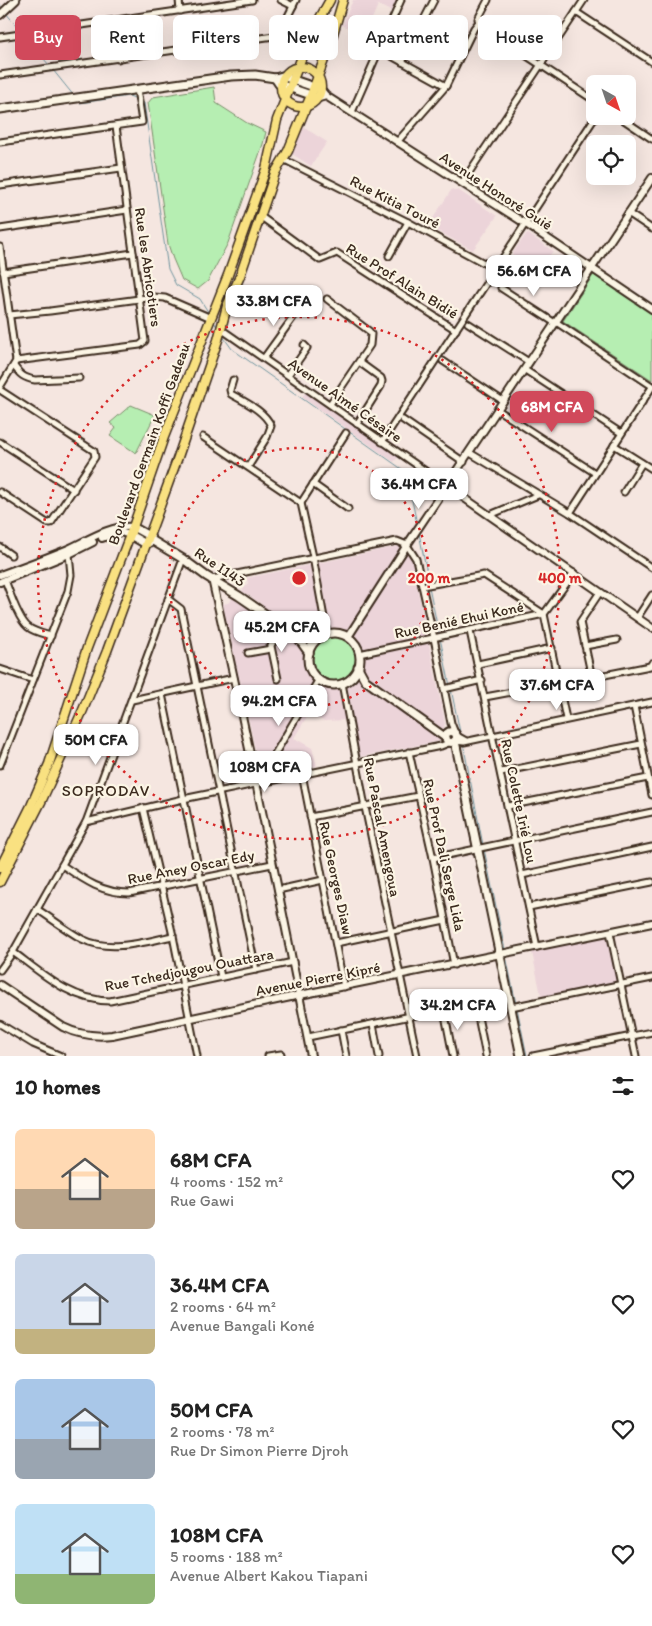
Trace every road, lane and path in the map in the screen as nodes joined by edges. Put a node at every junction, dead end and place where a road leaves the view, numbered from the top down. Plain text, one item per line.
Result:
1 (16, 0) edge
2 (179, 0) edge
3 (252, 0) edge
4 (280, 0) edge
5 (330, 0) edge
6 (344, 0) edge
7 (401, 0) edge
8 (434, 0) edge
9 (488, 0) edge
10 (584, 0) edge
11 (294, 3) edge
12 (180, 11) junction
13 (576, 12) junction
14 (0, 14) edge
15 (153, 15) edge
16 (394, 15) edge
17 (480, 15) edge
18 (478, 23) edge
19 (91, 24) edge
20 (0, 37) edge
21 (163, 52) edge
22 (111, 60) edge
23 (374, 60) edge
24 (398, 60) edge
25 (534, 60) edge
26 (402, 62) junction
27 (652, 62) edge
28 (541, 65) junction
29 (297, 68) junction
30 (0, 75) edge
31 (318, 77) junction
32 (287, 82) junction
33 (446, 86) junction
34 (137, 89) junction
35 (318, 93) junction
36 (586, 95) edge
37 (285, 99) junction
38 (306, 106) junction
39 (0, 110) edge
40 (352, 112) junction
41 (590, 125) edge
42 (631, 125) edge
43 (116, 126) junction
44 (652, 139) edge
45 (0, 142) edge
46 (396, 142) junction
47 (282, 160) junction
48 (122, 168) junction
49 (652, 178) edge
50 (462, 184) junction
51 (0, 185) edge
52 (127, 210) junction
53 (628, 213) junction
54 (260, 216) junction
55 (408, 222) junction
56 (526, 224) junction
57 (0, 229) edge
58 (652, 229) edge
59 (0, 247) edge
60 (133, 253) junction
61 (390, 256) dead end
62 (495, 269) junction
63 (592, 269) junction
64 (3, 272) junction
65 (501, 288) dead end
66 (139, 298) junction
67 (327, 299) dead end
68 (300, 308) dead end
69 (652, 309) edge
70 (9, 315) junction
71 (211, 318) junction
72 (556, 322) junction
73 (468, 323) dead end
74 (221, 329) junction
75 (456, 330) junction
76 (304, 345) dead end
77 (264, 358) junction
78 (442, 361) dead end
79 (359, 362) junction
80 (530, 362) junction
81 (15, 363) junction
82 (525, 370) junction
83 (288, 374) junction
84 (79, 378) dead end
85 (233, 380) dead end
86 (652, 387) edge
87 (0, 389) edge
88 (503, 401) junction
89 (330, 404) junction
90 (498, 410) junction
91 (403, 420) dead end
92 (357, 424) junction
93 (346, 433) dead end
94 (622, 433) junction
95 (203, 437) dead end
96 (0, 442) edge
97 (382, 442) junction
98 (614, 445) junction
99 (470, 453) junction
100 (464, 462) junction
101 (642, 463) junction
102 (248, 468) junction
103 (652, 469) edge
104 (595, 473) junction
105 (314, 484) junction
106 (448, 486) junction
107 (74, 490) junction
108 (0, 492) edge
109 (624, 492) dead end
110 (538, 495) junction
111 (301, 504) junction
112 (348, 509) dead end
113 (570, 513) junction
114 (490, 515) junction
115 (129, 530) junction
116 (149, 540) junction
117 (407, 545) junction
118 (74, 546) junction
119 (0, 547) edge
120 (69, 554) junction
121 (11, 555) dead end
122 (313, 557) junction
123 (183, 559) junction
124 (652, 568) edge
125 (574, 573) junction
126 (2, 579) edge
127 (212, 579) junction
128 (422, 586) junction
129 (600, 592) junction
130 (652, 595) edge
131 (168, 599) junction
132 (544, 614) junction
133 (637, 618) junction
134 (281, 626) junction
135 (652, 628) edge
136 (470, 631) junction
137 (327, 634) junction
138 (296, 635) junction
139 (51, 636) junction
140 (348, 637) junction
141 (434, 638) junction
142 (317, 639) junction
143 (617, 640) dead end
144 (585, 646) junction
145 (552, 648) junction
146 (271, 649) junction
147 (248, 653) dead end
148 (309, 653) junction
149 (359, 654) junction
150 (652, 663) edge
151 (478, 664) junction
152 (358, 667) junction
153 (0, 669) edge
154 (234, 678) junction
155 (592, 678) junction
156 (278, 679) dead end
157 (319, 679) junction
158 (349, 679) junction
159 (33, 680) junction
160 (365, 680) junction
161 (482, 680) junction
162 (342, 683) junction
163 (557, 684) junction
164 (198, 686) junction
165 (444, 689) junction
166 (162, 694) junction
167 (485, 697) junction
168 (132, 700) junction
169 (652, 702) edge
170 (634, 706) junction
171 (566, 719) junction
172 (493, 735) junction
173 (455, 738) junction
174 (641, 744) junction
175 (409, 752) junction
176 (356, 762) junction
177 (0, 765) edge
178 (501, 772) junction
179 (302, 774) junction
180 (648, 778) junction
181 (256, 784) junction
182 (219, 792) junction
183 (652, 795) edge
184 (418, 796) junction
185 (184, 799) junction
186 (508, 806) junction
187 (365, 807) junction
188 (143, 808) junction
189 (652, 812) edge
190 (310, 817) junction
191 (86, 822) junction
192 (514, 840) junction
193 (652, 847) edge
194 (477, 848) junction
195 (433, 858) junction
196 (272, 864) junction
197 (62, 865) junction
198 (0, 868) edge
199 (236, 871) junction
200 (522, 875) junction
201 (200, 879) junction
202 (323, 880) junction
203 (0, 882) edge
204 (652, 882) edge
205 (161, 887) junction
206 (278, 890) junction
207 (528, 907) junction
208 (37, 909) junction
209 (445, 920) junction
210 (652, 923) edge
211 (391, 931) junction
212 (610, 932) junction
213 (173, 936) junction
214 (336, 943) junction
215 (536, 947) junction
216 (12, 952) junction
217 (499, 955) junction
218 (293, 962) junction
219 (454, 965) junction
220 (0, 970) edge
221 (256, 970) junction
222 (400, 976) junction
223 (221, 977) junction
224 (652, 978) edge
225 (0, 985) edge
226 (621, 985) junction
227 (182, 986) junction
228 (344, 987) junction
229 (300, 995) junction
230 (509, 996) junction
231 (475, 1002) junction
232 (511, 1007) junction
233 (444, 1010) junction
234 (409, 1017) junction
235 (189, 1019) junction
236 (0, 1024) edge
237 (373, 1024) junction
238 (341, 1030) junction
239 (652, 1032) edge
240 (631, 1036) junction
241 (308, 1037) junction
242 (280, 1054) dead end
243 (62, 1056) edge
244 (197, 1056) edge
245 (268, 1056) edge
246 (311, 1056) edge
247 (346, 1056) edge
248 (380, 1056) edge
249 (417, 1056) edge
250 (453, 1056) edge
251 (486, 1056) edge
252 (521, 1056) edge
253 (533, 1056) edge
254 (636, 1056) edge

1 - 14 street
2 - 12 street
3 - 12 street
4 - 11 street
5 - 29 main road, Boulevard Germain Koffi Gadeau
6 - 31 main road, Boulevard Germain Koffi Gadeau
7 - 16 street
8 - 26 street
9 - 17 street
10 - 13 street
11 - 21 street
12 - 15 street
13 - 27 street
13 - 28 street
18 - 33 street
19 - 20 street
22 - 30 street
23 - 40 street
24 - 26 street
25 - 28 street
26 - 33 street
28 - 36 street
28 - 50 street
29 - 31 main road
29 - 32 main road, Boulevard Germain Koffi Gadeau
31 - 35 main road, Boulevard Germain Koffi Gadeau
32 - 34 main road
32 - 35 main road
32 - 37 main road, Boulevard Germain Koffi Gadeau
33 - 46 street
34 - 39 main road
34 - 43 street
35 - 38 main road, Boulevard Germain Koffi Gadeau
35 - 40 street, Avenue Honoré Guié
37 - 38 main road
37 - 71 main road, Boulevard Germain Koffi Gadeau
38 - 47 main road, Boulevard Germain Koffi Gadeau
40 - 46 street, Avenue Honoré Guié
41 - 56 street
42 - 44 street
43 - 45 street
43 - 48 street, Rue les Abricotiers
46 - 50 street, Avenue Honoré Guié
47 - 54 main road, Boulevard Germain Koffi Gadeau
47 - 55 street, Rue Kitia Touré
48 - 51 street
48 - 52 street, Rue les Abricotiers
49 - 53 street
50 - 56 street, Avenue Honoré Guié
52 - 57 street
52 - 60 street, Rue les Abricotiers
53 - 58 street
53 - 63 street
54 - 74 main road, Boulevard Germain Koffi Gadeau
54 - 75 street, Rue Prof Alain Bidié
55 - 61 street
55 - 62 street, Rue Kitia Touré
56 - 62 street
56 - 63 street, Avenue Honoré Guié
59 - 64 street
60 - 64 street
60 - 66 street, Rue les Abricotiers
62 - 75 street
63 - 69 street, Avenue Honoré Guié
63 - 72 street
64 - 70 street
65 - 72 street
66 - 70 street
66 - 71 street
66 - 81 street, Rue les Abricotiers
67 - 79 street
68 - 77 street
70 - 81 street
71 - 115 main road, Boulevard Germain Koffi Gadeau
72 - 80 street
72 - 86 street
73 - 80 street
74 - 77 street, Avenue Aimé Césaire
74 - 116 main road, Boulevard Germain Koffi Gadeau
75 - 97 street
76 - 83 street
77 - 83 street, Avenue Aimé Césaire
78 - 88 street
79 - 89 street
79 - 92 street
80 - 82 street
81 - 84 street
81 - 87 street
82 - 88 street
82 - 94 street
83 - 89 street, Avenue Aimé Césaire
85 - 102 street
86 - 94 street
87 - 107 street
88 - 90 street
89 - 92 street, Avenue Aimé Césaire
90 - 99 street
90 - 104 street
91 - 100 street
92 - 97 street, Avenue Aimé Césaire
93 - 105 street
94 - 98 street
95 - 102 street
96 - 107 street
97 - 106 street, Avenue Aimé Césaire
98 - 101 street
98 - 104 street
99 - 100 street
99 - 110 street
100 - 106 street
101 - 103 street
101 - 109 street
102 - 111 street
104 - 113 street
105 - 111 street
105 - 112 street
106 - 114 street, Avenue Aimé Césaire
106 - 117 street
107 - 108 street
110 - 113 street
110 - 114 street
111 - 122 street
113 - 124 street
114 - 125 street, Avenue Aimé Césaire
115 - 116 main road, Rue I143
115 - 118 street
115 - 120 street
115 - 198 main road, Boulevard Germain Koffi Gadeau
116 - 123 main road, Rue I143
116 - 203 main road, Boulevard Germain Koffi Gadeau
117 - 122 street
117 - 128 street
117 - 140 street
118 - 120 street
118 - 126 street
119 - 121 street
120 - 126 street
120 - 139 street
122 - 127 street
122 - 137 street
123 - 127 main road, Rue I143
123 - 131 street
125 - 129 street, Avenue Aimé Césaire
125 - 132 street, Rue Benié Ehui Koné
126 - 139 street
127 - 134 main road, Rue I143
127 - 154 street
128 - 132 street
128 - 141 street
129 - 133 street, Avenue Aimé Césaire
129 - 144 street
130 - 133 street
131 - 164 street
131 - 168 street
132 - 136 street, Rue Benié Ehui Koné
132 - 145 street
133 - 135 street, Avenue Aimé Césaire
134 - 138 main road, Rue I143
134 - 146 street
136 - 141 street, Rue Benié Ehui Koné
136 - 151 street, Rue Colette Irié Lou
137 - 140 main road
137 - 142 main road
138 - 142 main road, Rue I143
138 - 148 main road, Rue I143
139 - 159 street
140 - 149 main road
141 - 149 street, Rue Benié Ehui Koné
141 - 165 street
142 - 148 main road
143 - 144 street
144 - 155 street
145 - 151 street
145 - 163 street
146 - 147 street
146 - 156 street
148 - 157 main road
149 - 152 main road
150 - 155 street
151 - 161 street, Rue Colette Irié Lou
152 - 158 main road
152 - 160 main road
153 - 159 street
154 - 164 street
154 - 181 street
155 - 163 street
157 - 162 main road
157 - 181 street
158 - 160 main road
158 - 162 main road
159 - 177 street
160 - 173 main road
161 - 165 street
161 - 167 street, Rue Colette Irié Lou
162 - 176 street, Rue Pascal Amengoua
163 - 167 street
163 - 171 street
164 - 166 street
164 - 182 street
165 - 173 street
166 - 168 street
166 - 185 street
167 - 172 street, Rue Colette Irié Lou
168 - 191 street
169 - 170 street
170 - 171 street
170 - 174 street
171 - 172 street
172 - 173 street
172 - 178 street, Rue Colette Irié Lou
173 - 175 street
173 - 194 main road
174 - 178 street
174 - 180 street
175 - 176 street
175 - 184 street, Rue Prof Dali Serge Lida
176 - 179 street
176 - 187 street, Rue Pascal Amengoua
178 - 186 street, Rue Colette Irié Lou
179 - 181 street
179 - 190 street, Rue Georges Diaw
180 - 183 street
180 - 186 street
181 - 182 street
181 - 196 street
182 - 185 street
182 - 199 street
184 - 187 street
184 - 195 street, Rue Prof Dali Serge Lida
185 - 188 street
185 - 201 street
186 - 192 street, Rue Colette Irié Lou
187 - 190 street
187 - 211 street, Rue Pascal Amengoua
188 - 191 street
188 - 205 street
189 - 192 street
190 - 202 street, Rue Georges Diaw
191 - 197 street
192 - 194 street
192 - 200 street, Rue Colette Irié Lou
193 - 200 street
194 - 195 street
194 - 217 main road
195 - 209 street, Rue Prof Dali Serge Lida
196 - 199 street, Rue Aney Oscar Edy
196 - 206 street
197 - 205 street, Rue Aney Oscar Edy
197 - 208 street
199 - 201 street, Rue Aney Oscar Edy
199 - 221 street
200 - 207 street, Rue Colette Irié Lou
201 - 205 street, Rue Aney Oscar Edy
201 - 223 street
202 - 206 street
202 - 214 street, Rue Georges Diaw
204 - 207 street
205 - 213 street
206 - 218 street
207 - 215 street, Rue Colette Irié Lou
208 - 213 street
208 - 216 street
209 - 211 street
209 - 219 street, Rue Prof Dali Serge Lida
210 - 212 street, Avenue Pierre Kipré
211 - 214 street
211 - 222 street, Rue Pascal Amengoua
212 - 215 street, Avenue Pierre Kipré
212 - 226 street
213 - 227 street
214 - 228 street, Rue Georges Diaw
215 - 217 street, Avenue Pierre Kipré
216 - 220 street
216 - 227 street, Rue Tchedjougou Ouattara
217 - 219 street, Avenue Pierre Kipré
217 - 230 main road
218 - 221 street, Rue Tchedjougou Ouattara
218 - 229 street
219 - 222 street, Avenue Pierre Kipré
221 - 223 street, Rue Tchedjougou Ouattara
222 - 228 street, Avenue Pierre Kipré
222 - 234 street, Rue Pascal Amengoua
223 - 227 street, Rue Tchedjougou Ouattara
224 - 226 street
225 - 235 street, Avenue Pierre Kipré
226 - 232 street
226 - 240 street
227 - 235 street
228 - 229 street, Avenue Pierre Kipré
229 - 235 street, Avenue Pierre Kipré
229 - 241 street
230 - 231 street
230 - 232 main road
231 - 233 street
231 - 251 street
232 - 252 main road
233 - 234 street
233 - 250 street
234 - 237 street
234 - 249 street, Rue Pascal Amengoua
235 - 244 street
236 - 243 street
237 - 238 street
237 - 248 street
238 - 241 street
238 - 247 street
239 - 240 street
240 - 253 street
240 - 254 street
241 - 246 street
242 - 245 street

